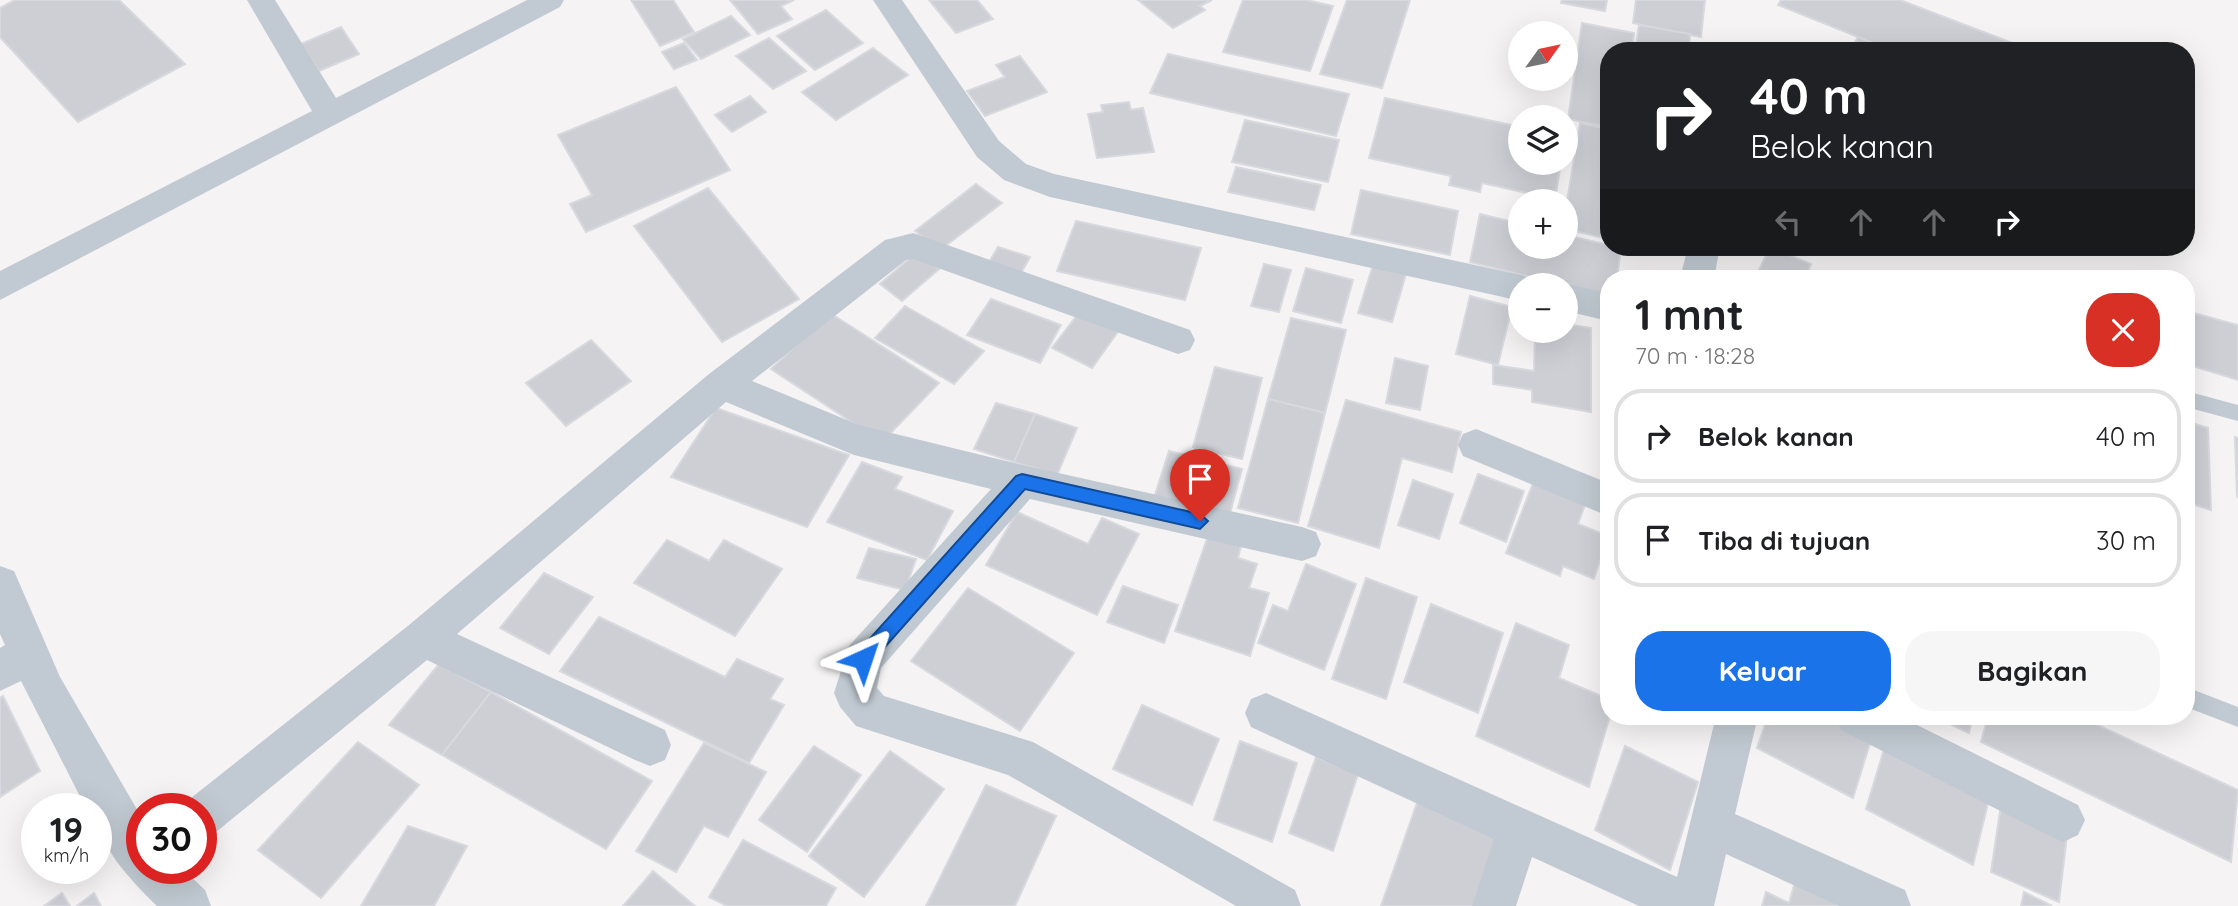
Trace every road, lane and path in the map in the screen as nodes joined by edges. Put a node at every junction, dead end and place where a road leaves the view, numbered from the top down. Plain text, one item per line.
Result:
1 (261, 0) edge
2 (550, 0) edge
3 (887, 0) edge
4 (330, 115) junction
5 (1508, 285) edge
6 (0, 288) edge
7 (1578, 301) edge
8 (1600, 305) edge
9 (1178, 340) dead end
10 (722, 384) junction
11 (2195, 401) edge
12 (2238, 413) edge
13 (1476, 444) dead end
14 (1022, 481) junction
15 (1600, 497) edge
16 (1302, 544) dead end
17 (0, 584) edge
18 (423, 638) junction
19 (13, 663) edge
20 (2195, 700) edge
21 (1266, 713) dead end
22 (2238, 717) edge
23 (1735, 725) edge
24 (1874, 725) edge
25 (650, 745) dead end
26 (217, 804) edge
27 (2063, 820) dead end
28 (1711, 825) junction
29 (1520, 828) junction
30 (126, 834) edge
31 (166, 884) edge
32 (189, 906) edge
33 (1279, 906) edge
34 (1494, 906) edge
35 (1691, 906) edge
36 (1889, 906) edge

1 - 4 street
2 - 4 street
3 - 5 street
4 - 6 street
7 - 8 street
9 - 10 street
10 - 14 street
10 - 18 street
11 - 12 lane
13 - 15 street
14 - 16 street
14 - 33 street
17 - 19 street
18 - 25 street
18 - 26 street
19 - 30 street
20 - 22 lane
21 - 29 street
23 - 28 street
24 - 27 street
28 - 35 street
28 - 36 street
29 - 34 street
29 - 35 street
31 - 32 street

